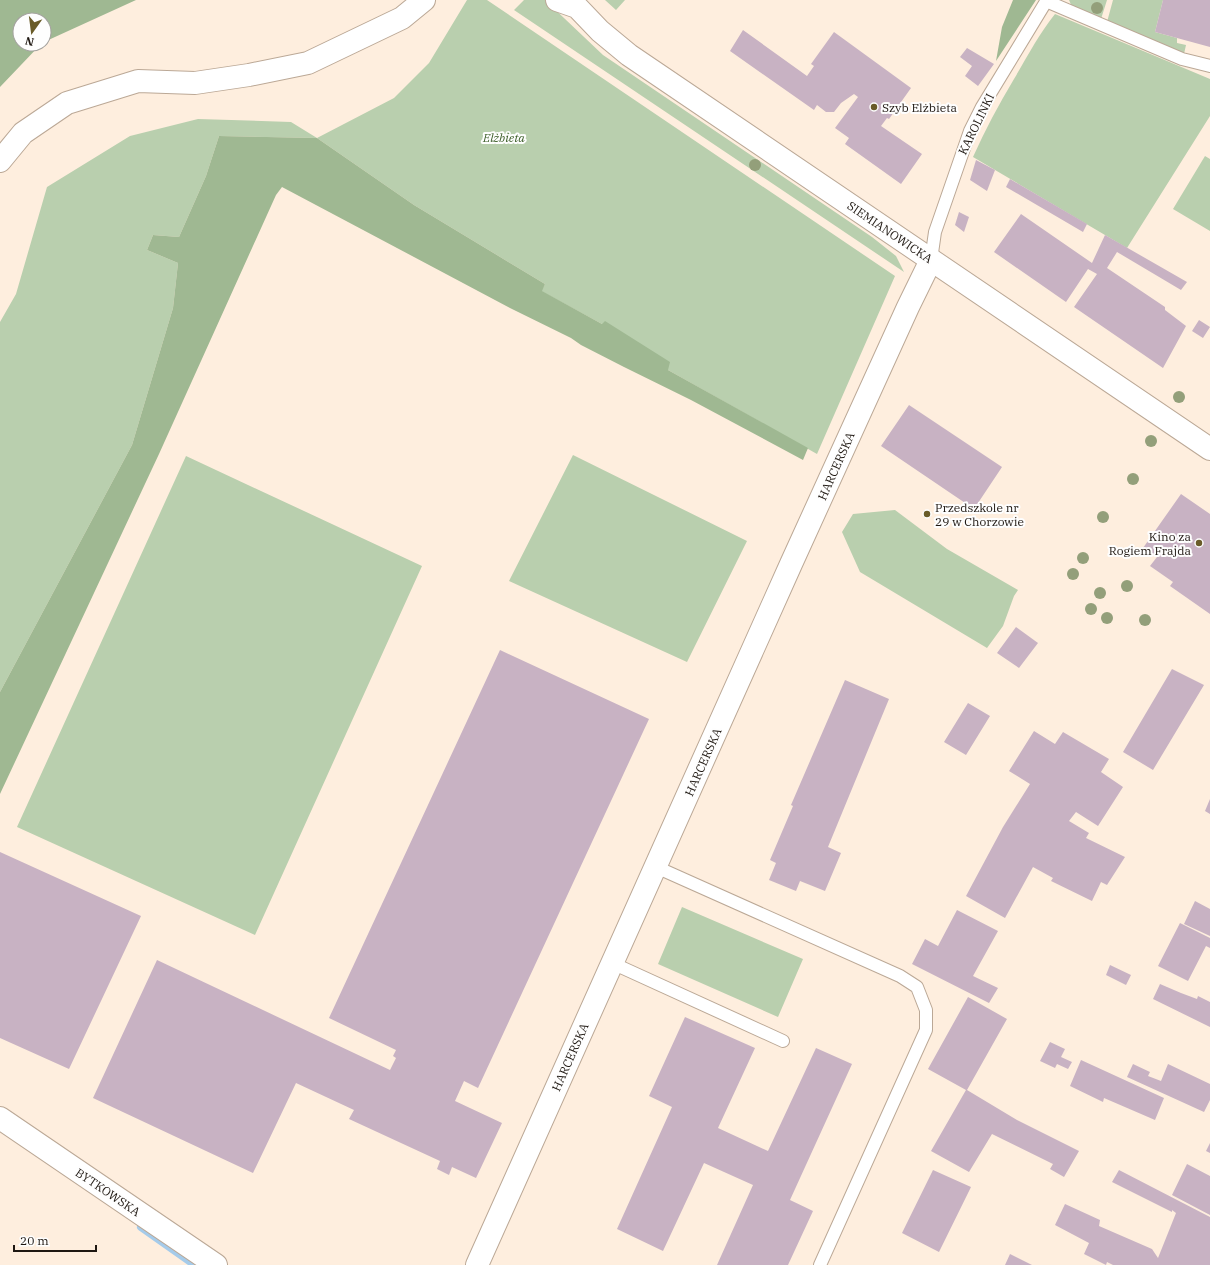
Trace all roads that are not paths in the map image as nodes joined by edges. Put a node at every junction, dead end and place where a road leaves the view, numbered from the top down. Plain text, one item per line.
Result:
1 (424, 0) edge
2 (1047, 1) edge
3 (570, 2) edge
4 (405, 9) edge
5 (1210, 66) edge
6 (0, 161) edge
7 (931, 260) junction
8 (1210, 449) edge
9 (656, 867) junction
10 (612, 963) junction
11 (783, 1041) dead end
12 (0, 1118) edge
13 (216, 1265) edge
14 (477, 1265) edge
15 (820, 1265) edge

1 - 4 street
2 - 5 lane
2 - 7 lane, KAROLINKI
3 - 7 street, SIEMIANOWICKA
4 - 6 street
7 - 8 street, SIEMIANOWICKA
7 - 9 street, HARCERSKA
9 - 10 street, HARCERSKA
9 - 15 lane
10 - 11 lane
10 - 14 street, HARCERSKA
12 - 13 street, BYTKOWSKA

